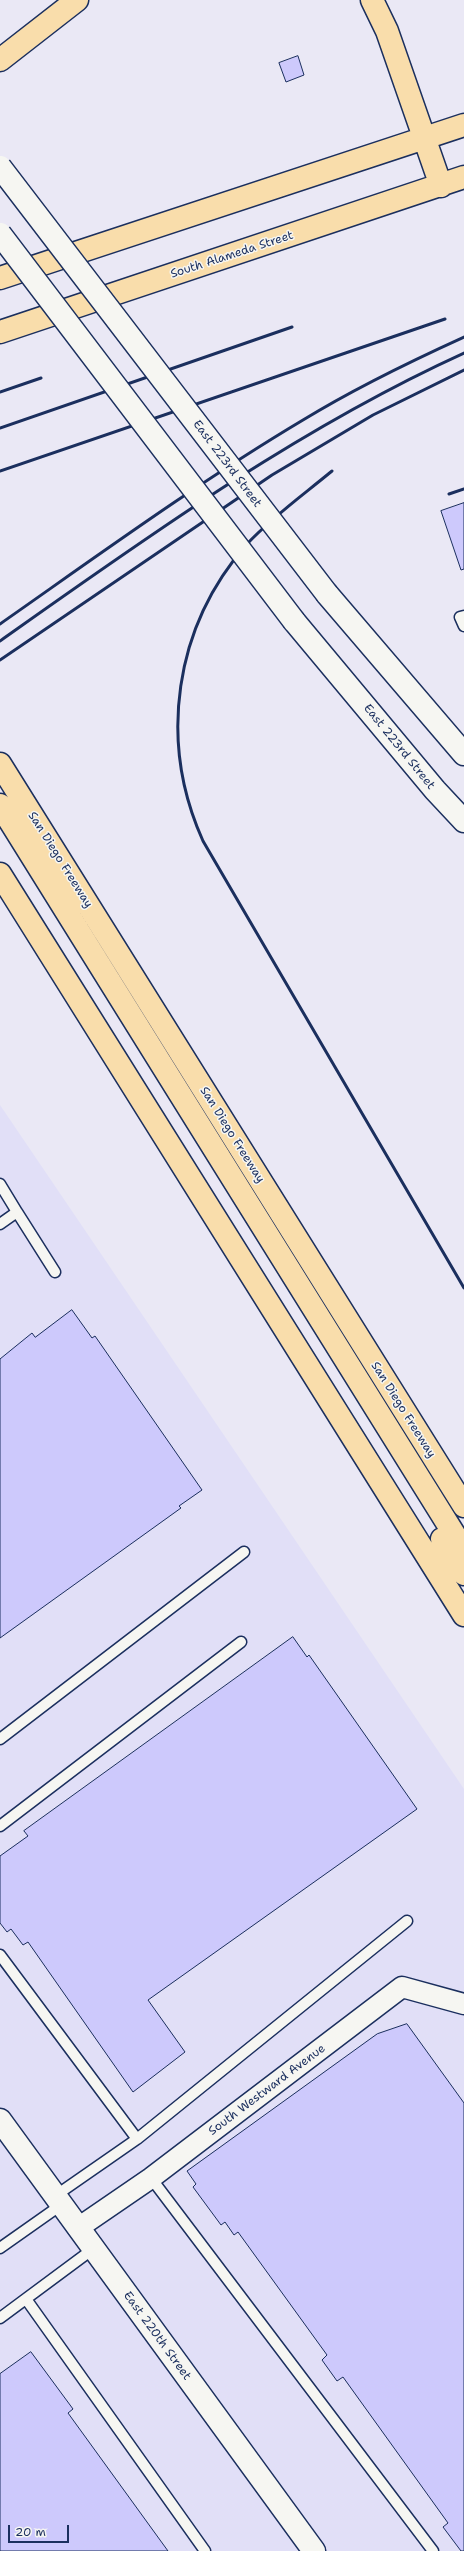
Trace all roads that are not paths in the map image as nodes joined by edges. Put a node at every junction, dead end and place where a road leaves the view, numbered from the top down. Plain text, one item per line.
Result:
1 (77, 0) edge
2 (372, 0) edge
3 (0, 60) edge
4 (464, 125) edge
5 (425, 140) junction
6 (0, 167) edge
7 (464, 177) edge
8 (441, 186) junction
9 (0, 234) edge
10 (0, 278) edge
11 (0, 332) edge
12 (464, 616) edge
13 (464, 626) edge
14 (464, 754) edge
15 (0, 764) edge
16 (0, 805) edge
17 (464, 821) edge
18 (0, 831) edge
19 (19, 850) junction
20 (0, 874) edge
21 (0, 1184) edge
22 (17, 1212) junction
23 (0, 1224) edge
24 (55, 1272) dead end
25 (464, 1506) edge
26 (464, 1550) edge
27 (244, 1552) dead end
28 (464, 1574) edge
29 (464, 1615) edge
30 (241, 1642) dead end
31 (0, 1739) edge
32 (0, 1826) edge
33 (407, 1921) dead end
34 (0, 1956) edge
35 (464, 2004) edge
36 (0, 2120) edge
37 (137, 2139) junction
38 (152, 2178) junction
39 (58, 2201) junction
40 (78, 2228) junction
41 (0, 2248) edge
42 (94, 2249) junction
43 (26, 2299) junction
44 (0, 2318) edge
45 (205, 2551) edge
46 (314, 2551) edge
47 (433, 2551) edge

1 - 3 main road
2 - 5 main road
4 - 5 main road
5 - 8 main road
5 - 10 main road
6 - 14 main road, East 223rd Street, bridge
7 - 8 main road, South Alameda Street
8 - 11 main road, South Alameda Street
9 - 17 main road, East 223rd Street, bridge
12 - 13 lane
15 - 25 main road, San Diego Freeway
16 - 19 main road
18 - 19 main road
19 - 26 main road
19 - 28 main road
20 - 29 main road
21 - 22 lane
22 - 23 lane
22 - 24 lane
27 - 31 lane
30 - 32 lane
33 - 37 lane
34 - 37 lane
35 - 38 street, South Westward Avenue
36 - 39 main road, East 220th Street
37 - 39 lane
38 - 40 street, South Westward Avenue
38 - 47 lane
39 - 40 main road, East 220th Street
39 - 41 lane
40 - 42 main road, East 220th Street
42 - 43 lane
42 - 46 main road, East 220th Street
43 - 44 lane
43 - 45 lane

